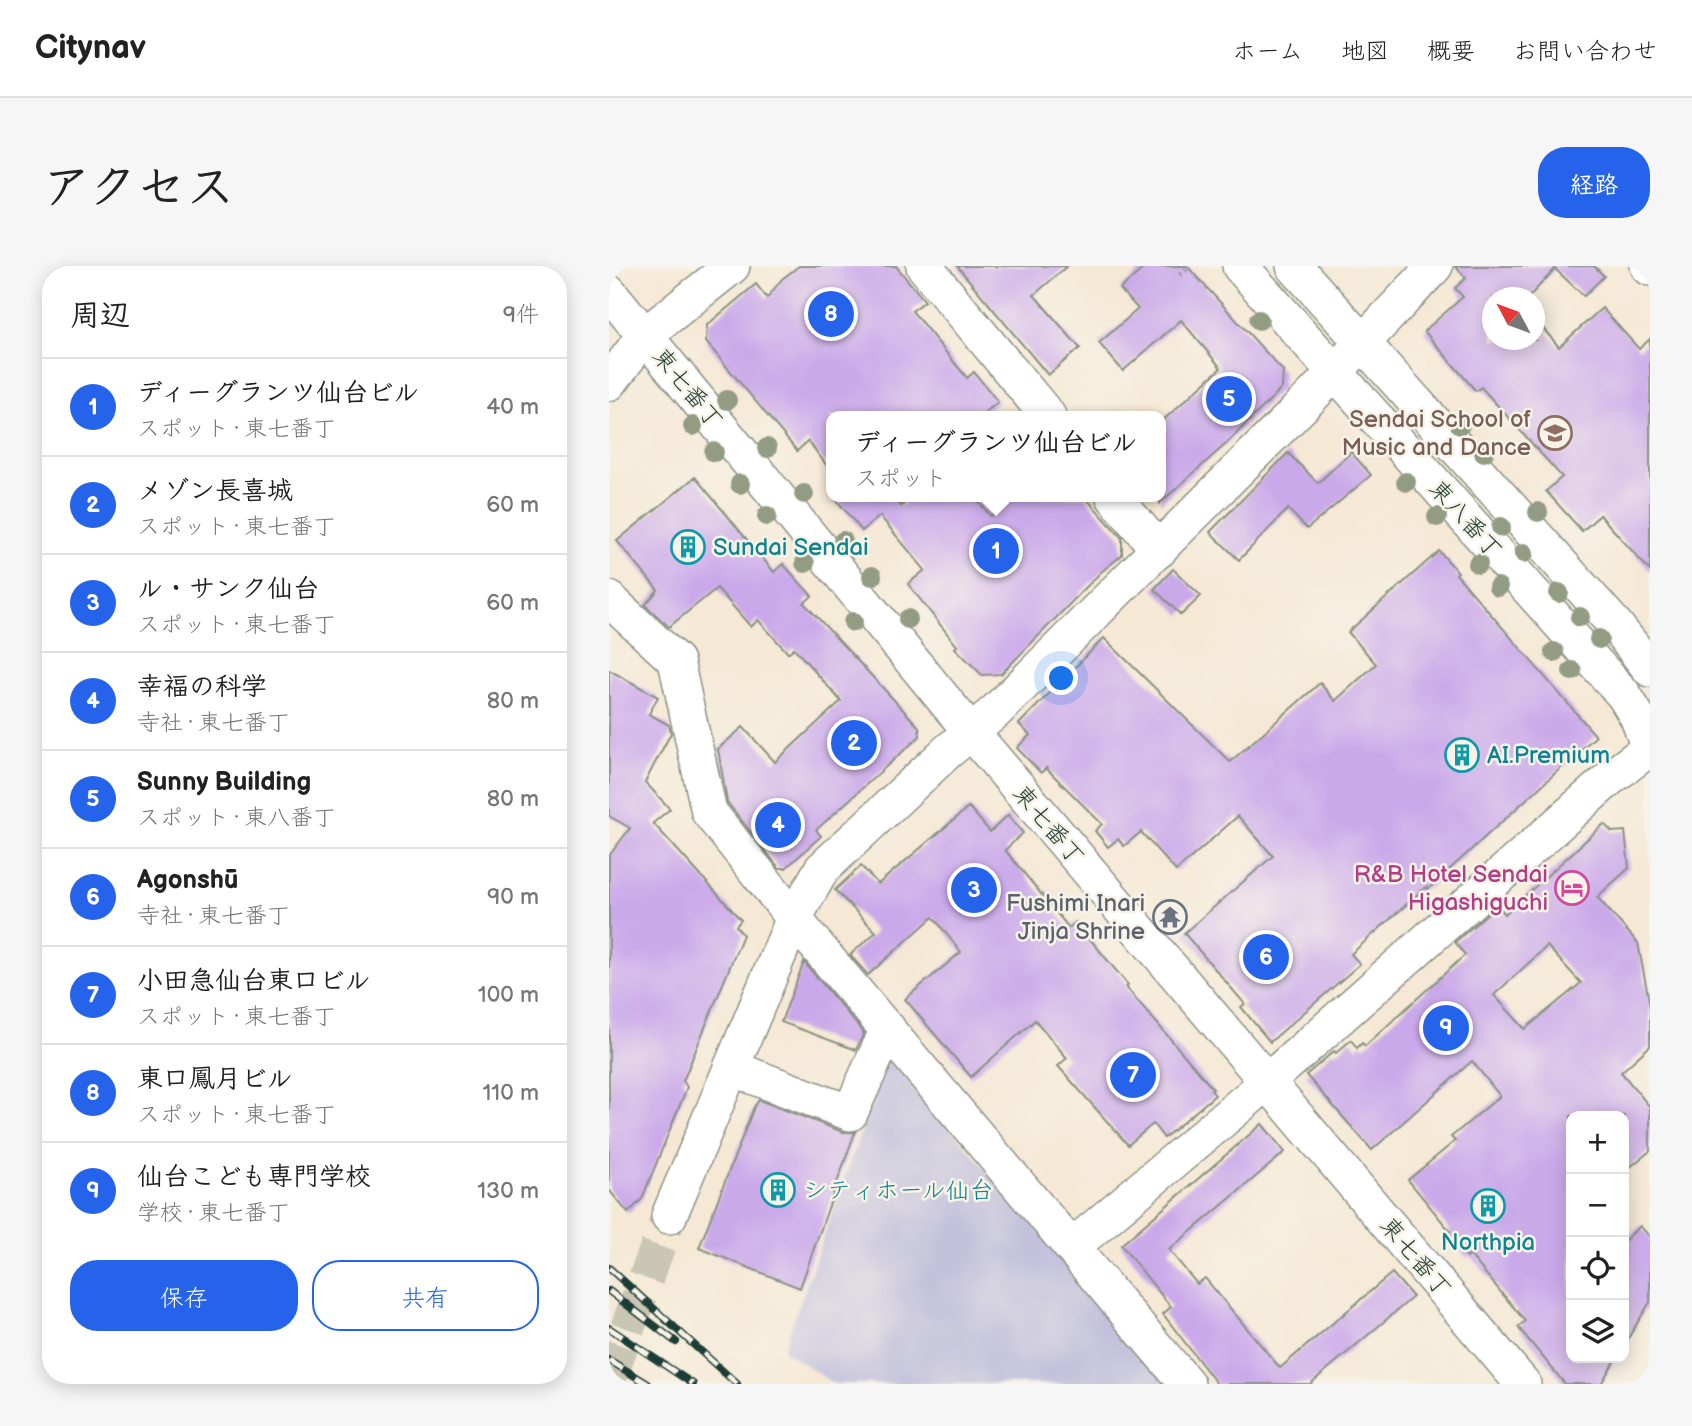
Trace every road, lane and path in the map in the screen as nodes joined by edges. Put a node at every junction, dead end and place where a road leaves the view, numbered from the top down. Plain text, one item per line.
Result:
1 (732, 266) edge
2 (924, 266) edge
3 (1190, 266) edge
4 (1240, 266) edge
5 (1294, 266) edge
6 (1435, 266) edge
7 (1179, 275) dead end
8 (609, 292) edge
9 (645, 335) junction
10 (1361, 343) junction
11 (1334, 372) junction
12 (609, 383) edge
13 (1044, 411) edge
14 (1118, 502) edge
15 (1159, 550) junction
16 (609, 599) edge
17 (1644, 654) edge
18 (1637, 700) edge
19 (971, 732) junction
20 (1650, 749) edge
21 (794, 918) junction
22 (888, 1029) junction
23 (731, 1068) junction
24 (1267, 1082) junction
25 (669, 1216) tunnel mouth
26 (1073, 1246) junction
27 (1187, 1384) edge
28 (1523, 1384) edge

1 - 9 street
2 - 13 street
3 - 7 path
4 - 11 street, 東八番丁
5 - 10 street, 東八番丁
6 - 10 street
8 - 9 street, 東七番丁
9 - 12 street
9 - 19 street, 東七番丁
10 - 11 street
10 - 17 street, 東八番丁
11 - 15 street
11 - 18 street, 東八番丁
14 - 15 street
15 - 19 street
16 - 21 street
18 - 20 street, 東八番丁
19 - 21 street
19 - 24 street, 東七番丁
20 - 24 street
21 - 22 street
21 - 23 street
22 - 23 street
22 - 26 street
23 - 25 street
24 - 26 street
24 - 28 street, 東七番丁
26 - 27 street

